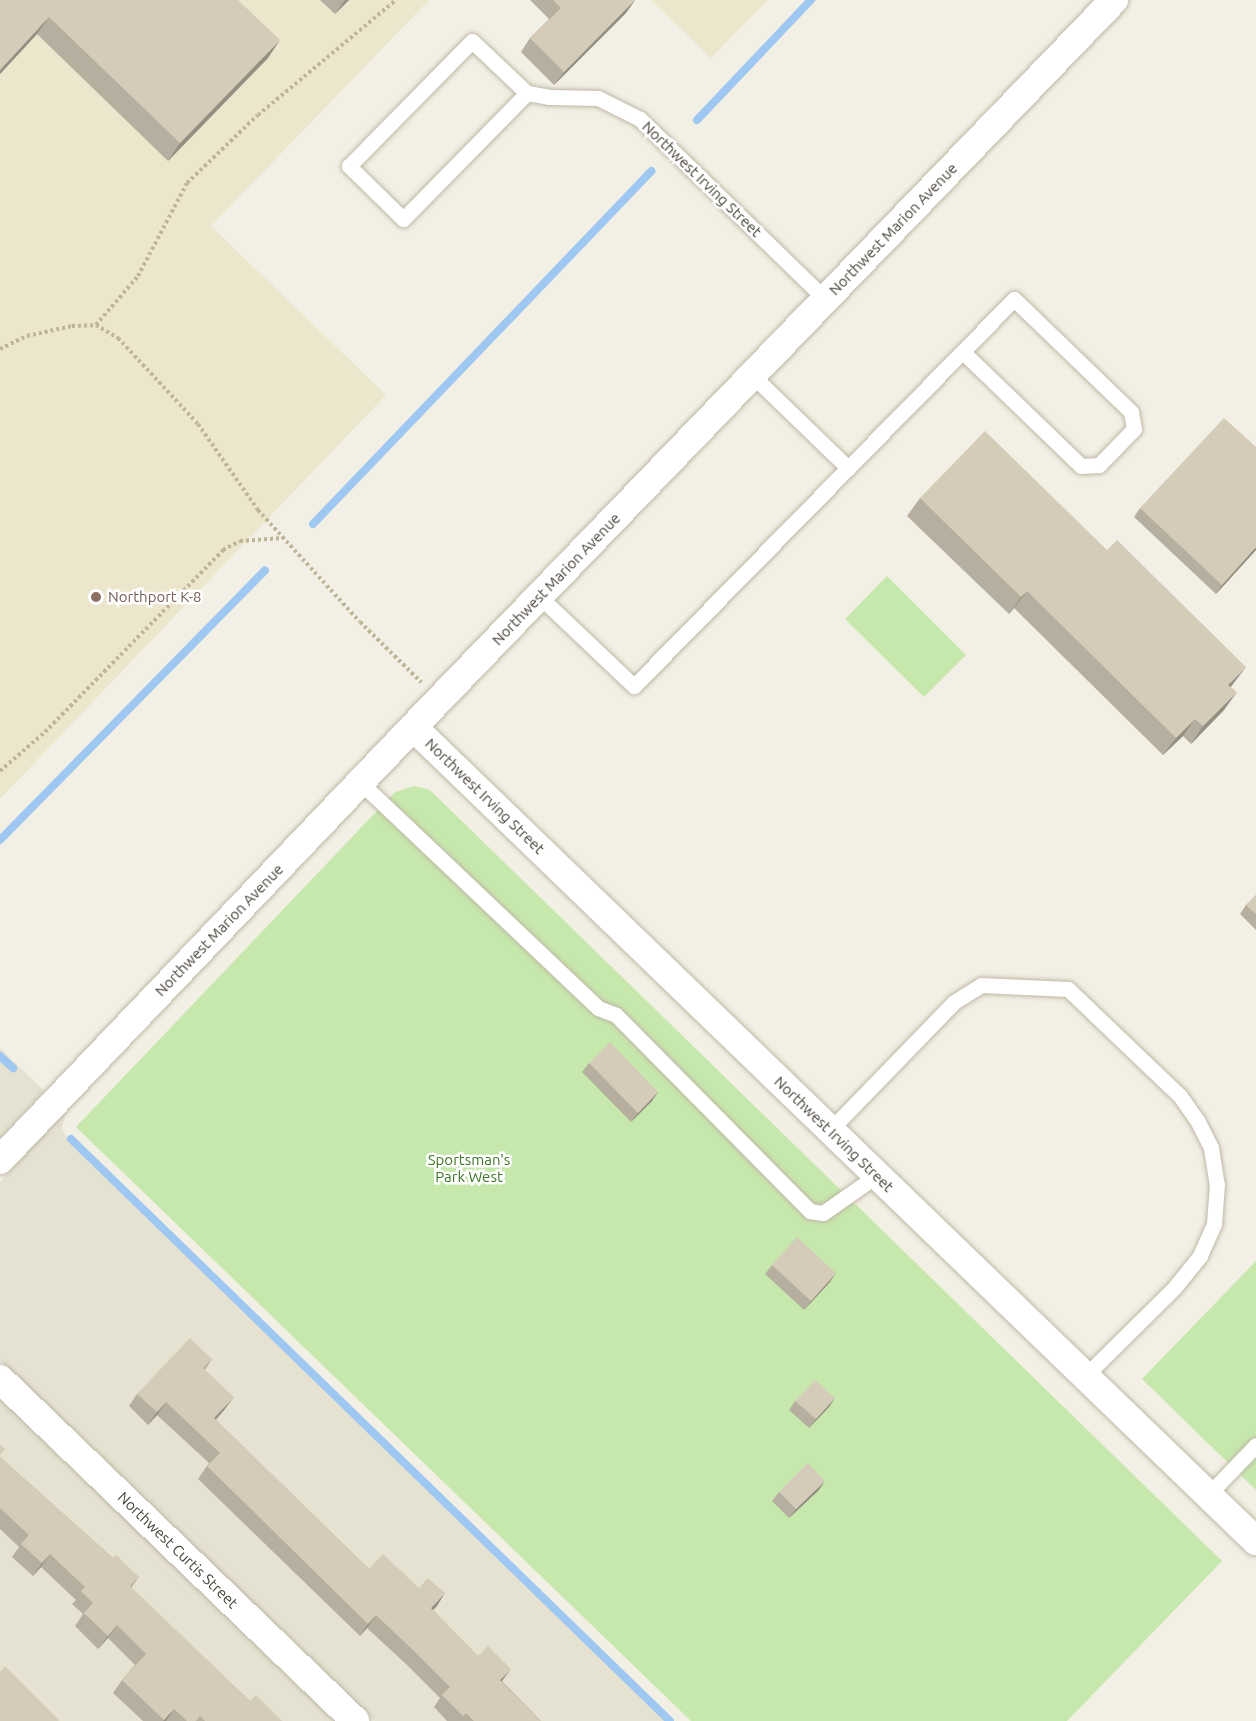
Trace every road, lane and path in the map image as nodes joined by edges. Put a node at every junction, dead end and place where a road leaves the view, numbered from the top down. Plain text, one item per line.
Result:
1 (396, 0) edge
2 (1114, 0) edge
3 (527, 93) junction
4 (825, 299) junction
5 (96, 325) junction
6 (0, 349) edge
7 (963, 352) junction
8 (752, 375) junction
9 (848, 468) junction
10 (284, 538) junction
11 (539, 596) junction
12 (439, 699) junction
13 (413, 727) junction
14 (0, 771) edge
15 (360, 782) junction
16 (830, 1130) junction
17 (0, 1160) edge
18 (877, 1175) junction
19 (1085, 1376) junction
20 (0, 1379) edge
21 (1256, 1445) edge
22 (1209, 1495) junction
23 (1256, 1540) edge
24 (355, 1721) edge

1 - 5 path
2 - 4 street, Northwest Marion Avenue
3 - 3 lane
3 - 4 lane, Northwest Irving Street
4 - 8 street, Northwest Marion Avenue
5 - 6 path
5 - 10 path
7 - 7 lane
7 - 9 lane
8 - 9 lane
8 - 11 street, Northwest Marion Avenue
9 - 11 lane
10 - 12 path
10 - 14 path
11 - 12 street, Northwest Marion Avenue
12 - 13 street, Northwest Marion Avenue
13 - 15 street, Northwest Marion Avenue
13 - 16 street, Northwest Irving Street
15 - 17 street, Northwest Marion Avenue
15 - 18 lane
16 - 18 street, Northwest Irving Street
16 - 19 lane
18 - 19 street, Northwest Irving Street
19 - 22 street, Northwest Irving Street
20 - 24 street, Northwest Curtis Street
21 - 22 lane
22 - 23 street, Northwest Irving Street

